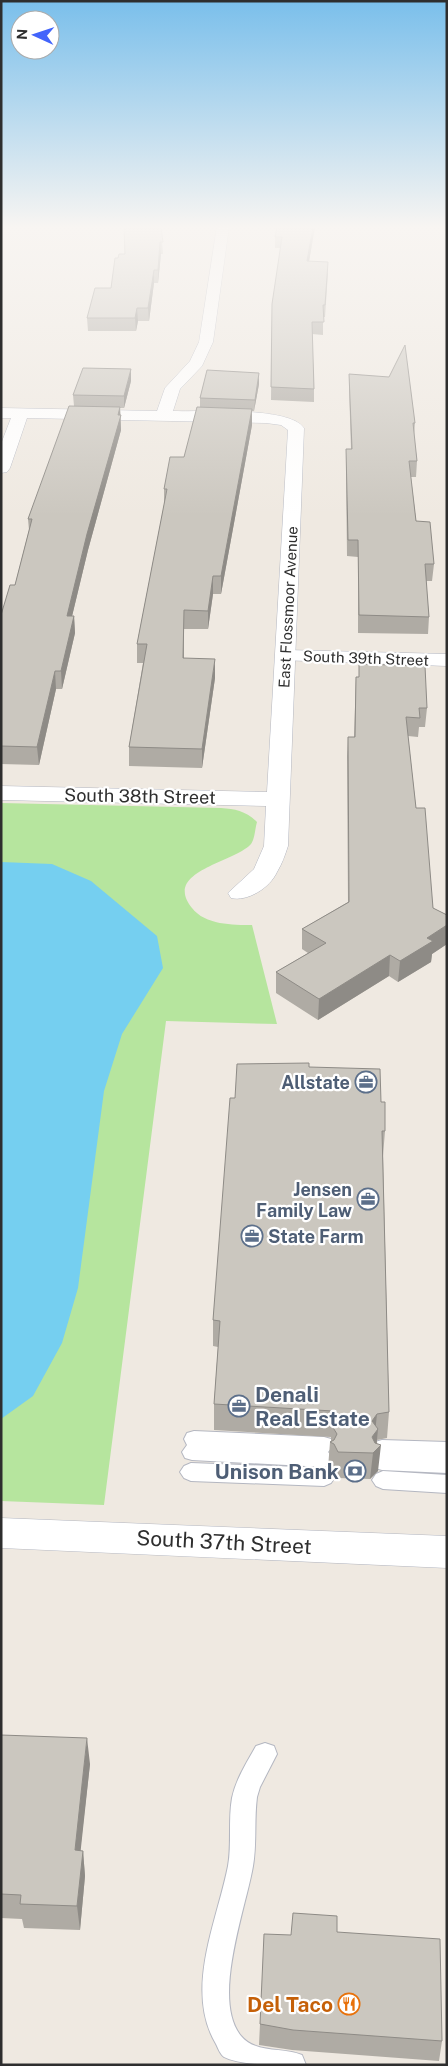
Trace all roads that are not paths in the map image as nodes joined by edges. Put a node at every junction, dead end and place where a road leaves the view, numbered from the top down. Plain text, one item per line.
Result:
1 (209, 323) edge
2 (1, 413) edge
3 (21, 413) junction
4 (163, 416) junction
5 (1, 468) edge
6 (286, 656) junction
7 (447, 660) edge
8 (1, 793) edge
9 (279, 799) junction
10 (240, 893) dead end
11 (447, 1450) edge
12 (192, 1455) joint
13 (324, 1460) joint
14 (382, 1464) junction
15 (447, 1465) edge
16 (447, 1484) edge
17 (1, 1533) edge
18 (447, 1552) edge
19 (265, 1754) dead end
20 (292, 2065) edge

1 - 4 street
2 - 3 street
3 - 4 street
3 - 5 street
4 - 6 street, East Flossmoor Avenue
6 - 7 street, South 39th Street
6 - 9 street, East Flossmoor Avenue
8 - 9 street, South 38th Street
9 - 10 street, East Flossmoor Avenue
11 - 14 lane
12 - 13 lane
12 - 13 lane
14 - 15 lane
14 - 16 lane
17 - 18 street, South 37th Street
19 - 20 lane

